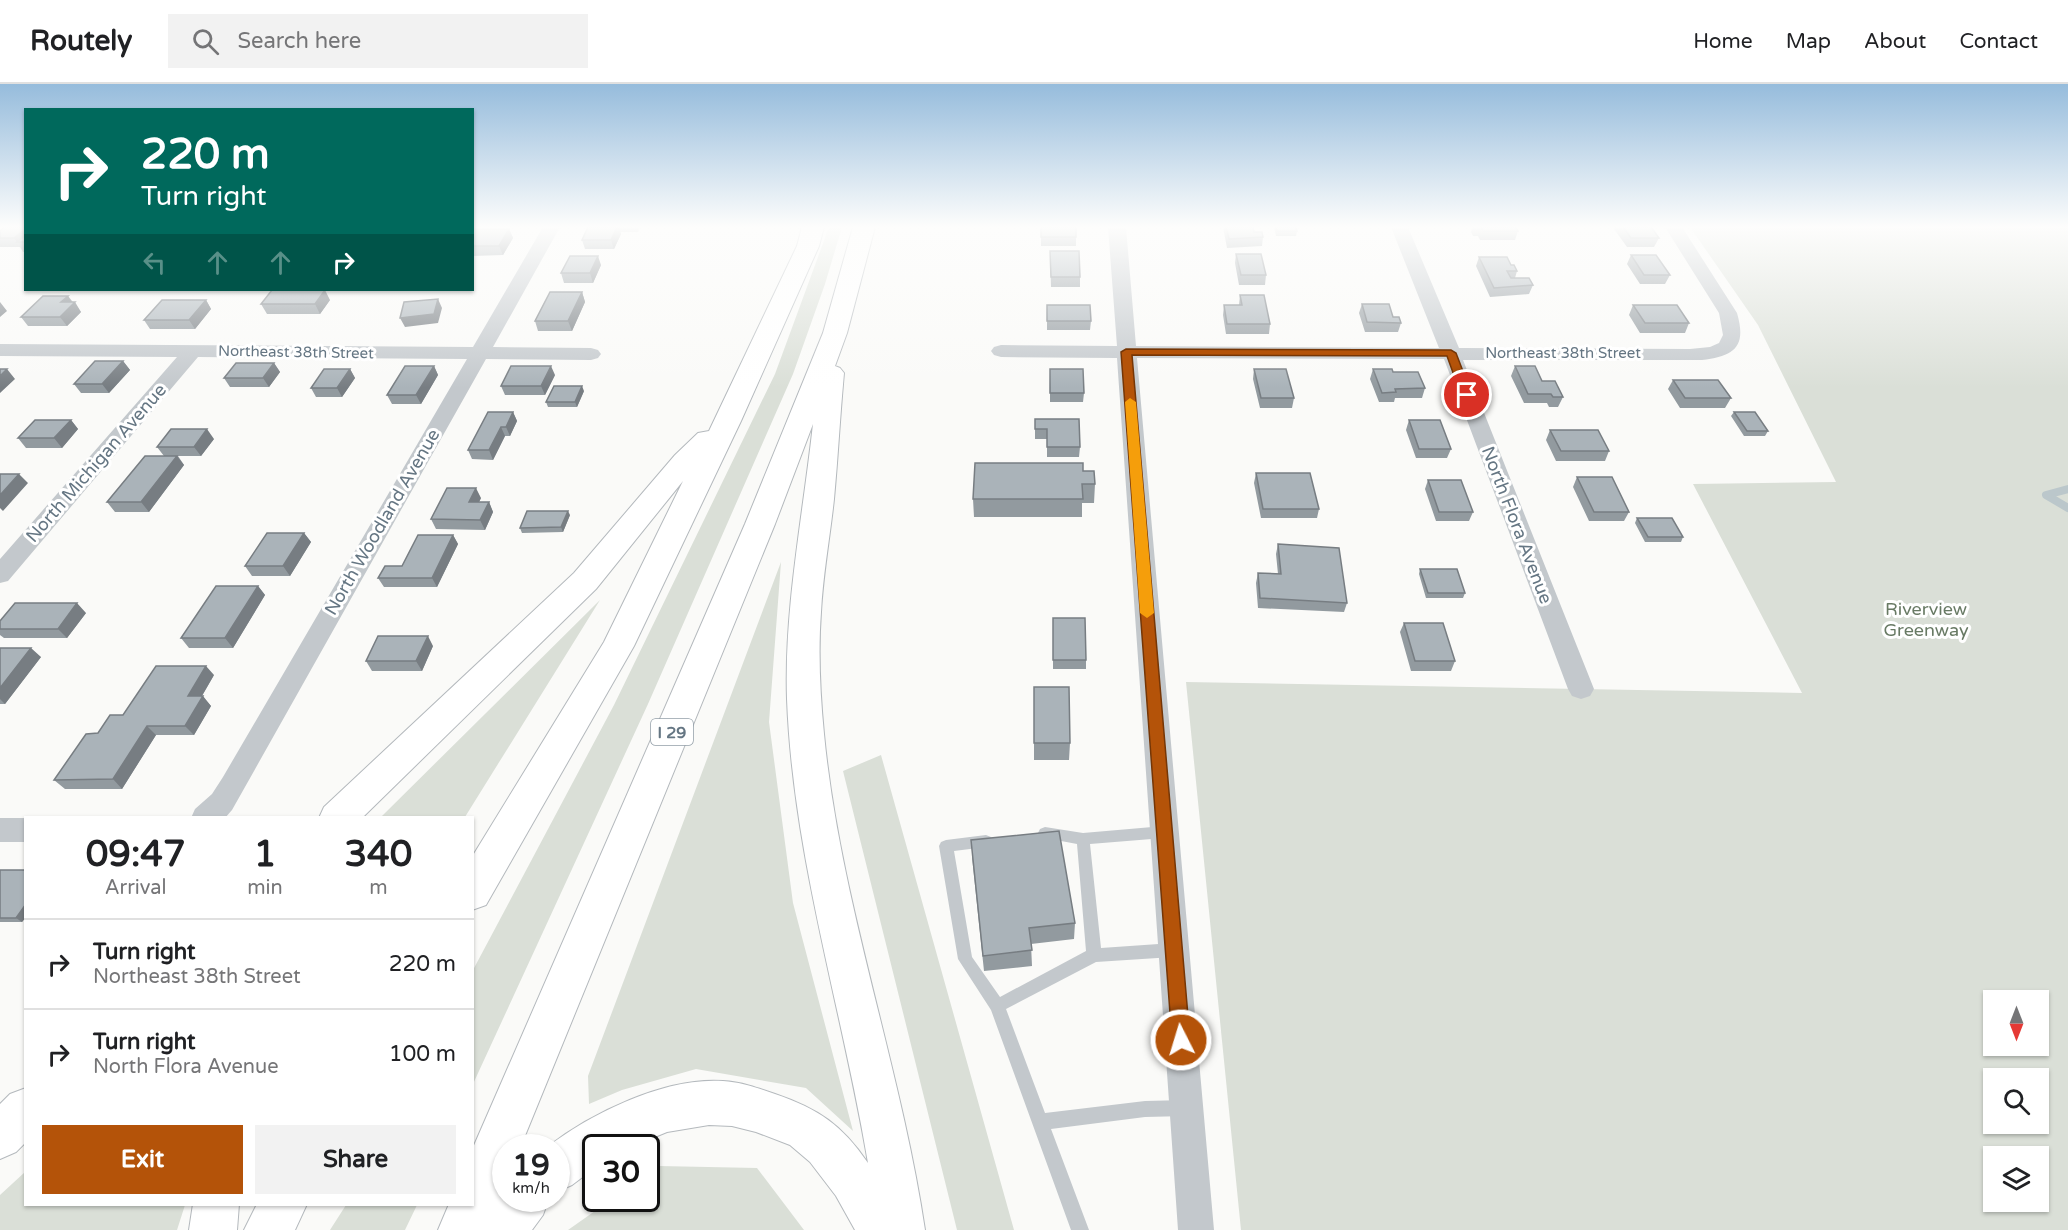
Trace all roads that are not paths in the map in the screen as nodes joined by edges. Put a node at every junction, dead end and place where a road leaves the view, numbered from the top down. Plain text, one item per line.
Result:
1 (521, 280) edge
2 (792, 280) edge
3 (849, 280) edge
4 (1121, 280) edge
5 (1421, 280) edge
6 (1707, 280) edge
7 (835, 333) junction
8 (0, 350) edge
9 (193, 351) junction
10 (1001, 351) dead end
11 (1126, 352) junction
12 (1451, 353) junction
13 (478, 354) junction
14 (591, 354) dead end
15 (727, 421) junction
16 (0, 575) edge
17 (1581, 689) dead end
18 (207, 816) edge
19 (339, 816) edge
20 (0, 830) edge
21 (24, 830) edge
22 (1164, 832) junction
23 (1027, 836) edge
24 (1004, 838) edge
25 (1083, 838) junction
26 (474, 890) edge
27 (1174, 950) junction
28 (1094, 955) junction
29 (997, 1006) junction
30 (1187, 1108) junction
31 (24, 1112) edge
32 (1040, 1122) junction
33 (0, 1136) edge
34 (24, 1142) edge
35 (570, 1158) edge
36 (0, 1159) edge
37 (474, 1202) edge
38 (216, 1206) edge
39 (283, 1206) edge
40 (472, 1206) edge
41 (516, 1212) edge
42 (213, 1230) edge
43 (268, 1230) edge
44 (462, 1230) edge
45 (503, 1230) edge
46 (880, 1230) edge
47 (902, 1230) edge
48 (1080, 1230) edge
49 (1196, 1230) edge

1 - 13 street, North Woodland Avenue
2 - 15 highway
3 - 7 highway, I 29
4 - 11 street
5 - 12 street, North Flora Avenue
6 - 12 street, Northeast 38th Street
7 - 37 highway, I 29
7 - 47 highway
8 - 9 street, Northeast 38th Street
9 - 13 street, Northeast 38th Street
9 - 16 street, North Michigan Avenue
10 - 11 street, Northeast 38th Street
11 - 12 street, Northeast 38th Street
11 - 22 street
12 - 17 street, North Flora Avenue
13 - 14 street, Northeast 38th Street
13 - 18 street, North Woodland Avenue
15 - 19 highway
15 - 26 highway
20 - 21 street
22 - 25 lane
22 - 27 street
23 - 25 lane
24 - 29 lane
25 - 28 lane
27 - 28 lane
27 - 30 street
28 - 29 lane
29 - 32 lane
30 - 32 lane
30 - 49 street
31 - 33 highway
32 - 48 lane
34 - 36 highway
35 - 46 highway
38 - 42 highway
39 - 43 highway
40 - 44 highway, I 29
41 - 45 highway

